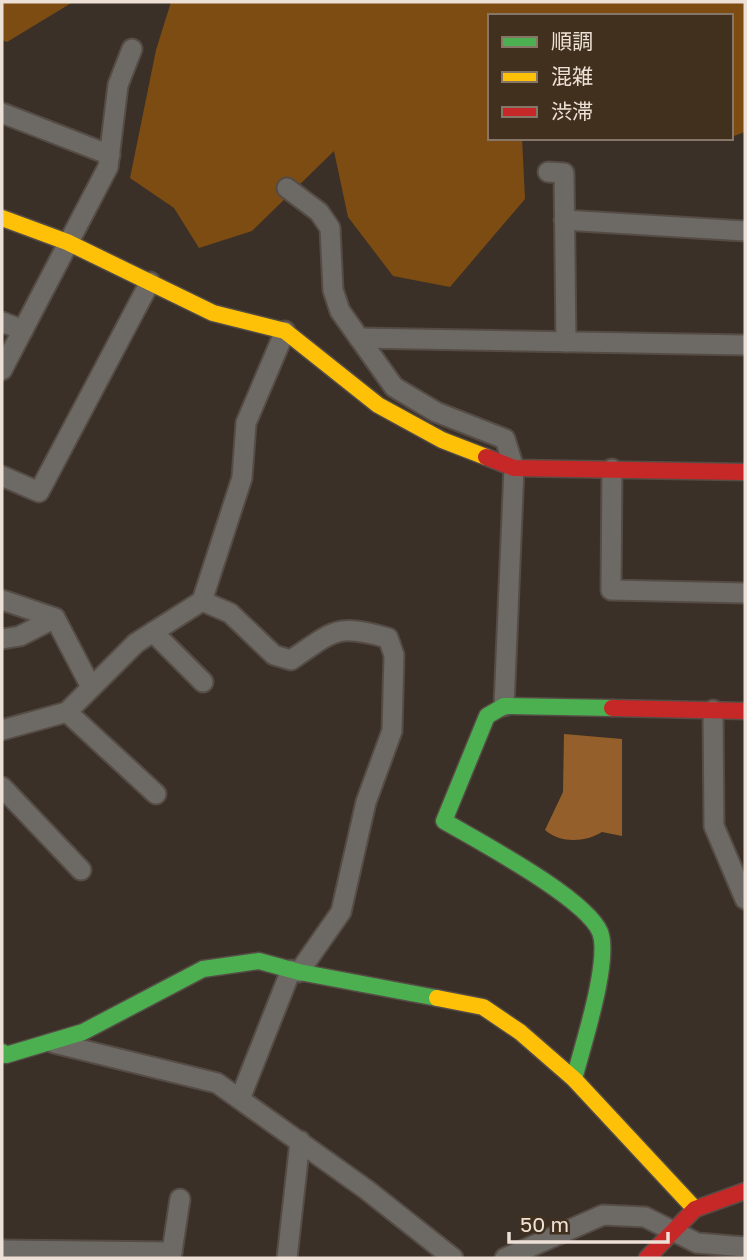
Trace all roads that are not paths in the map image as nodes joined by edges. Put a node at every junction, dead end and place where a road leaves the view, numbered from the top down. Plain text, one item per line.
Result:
1 (132, 49) dead end
2 (2, 113) edge
3 (110, 155) junction
4 (548, 172) dead end
5 (287, 188) dead end
6 (2, 218) edge
7 (564, 220) junction
8 (745, 231) edge
9 (67, 242) junction
10 (150, 282) junction
11 (2, 322) edge
12 (23, 330) junction
13 (285, 331) junction
14 (359, 338) junction
15 (566, 342) junction
16 (745, 345) edge
17 (2, 370) edge
18 (514, 468) junction
19 (612, 469) junction
20 (745, 472) edge
21 (2, 475) edge
22 (745, 593) edge
23 (2, 600) edge
24 (202, 600) junction
25 (55, 618) junction
26 (153, 632) junction
27 (2, 639) edge
28 (203, 682) dead end
29 (90, 687) junction
30 (504, 706) junction
31 (713, 710) junction
32 (745, 711) edge
33 (67, 712) junction
34 (2, 730) edge
35 (2, 787) edge
36 (156, 794) dead end
37 (81, 870) dead end
38 (745, 899) edge
39 (295, 971) junction
40 (54, 1043) junction
41 (3, 1057) edge
42 (574, 1079) junction
43 (240, 1099) junction
44 (300, 1141) junction
45 (745, 1191) edge
46 (180, 1199) dead end
47 (695, 1209) junction
48 (671, 1231) junction
49 (745, 1247) edge
50 (2, 1250) edge
51 (172, 1255) edge
52 (286, 1258) edge
53 (453, 1258) edge
54 (505, 1258) edge
55 (647, 1258) edge

1 - 3 street
2 - 3 street
3 - 9 street
4 - 7 street
5 - 14 street
6 - 9 street
7 - 8 street
7 - 15 street
9 - 10 street
9 - 12 street
10 - 13 street
10 - 21 street
11 - 12 street
12 - 17 street
13 - 18 street
13 - 24 street
14 - 15 street
14 - 18 street
15 - 16 street
18 - 19 street
18 - 30 street
19 - 20 street
19 - 22 street
23 - 25 street
24 - 26 street
24 - 39 street
25 - 27 street
25 - 29 street
26 - 28 street
26 - 29 street
29 - 33 street
30 - 31 street
30 - 42 street
31 - 32 street
31 - 38 street
33 - 34 street
33 - 36 street
35 - 37 street
39 - 40 street
39 - 42 street
39 - 43 street
40 - 41 street
40 - 43 street
42 - 47 street
43 - 44 street
44 - 52 street
44 - 53 street
45 - 47 street
46 - 51 street
47 - 48 street
48 - 49 street
48 - 54 street
48 - 55 street
50 - 51 street

